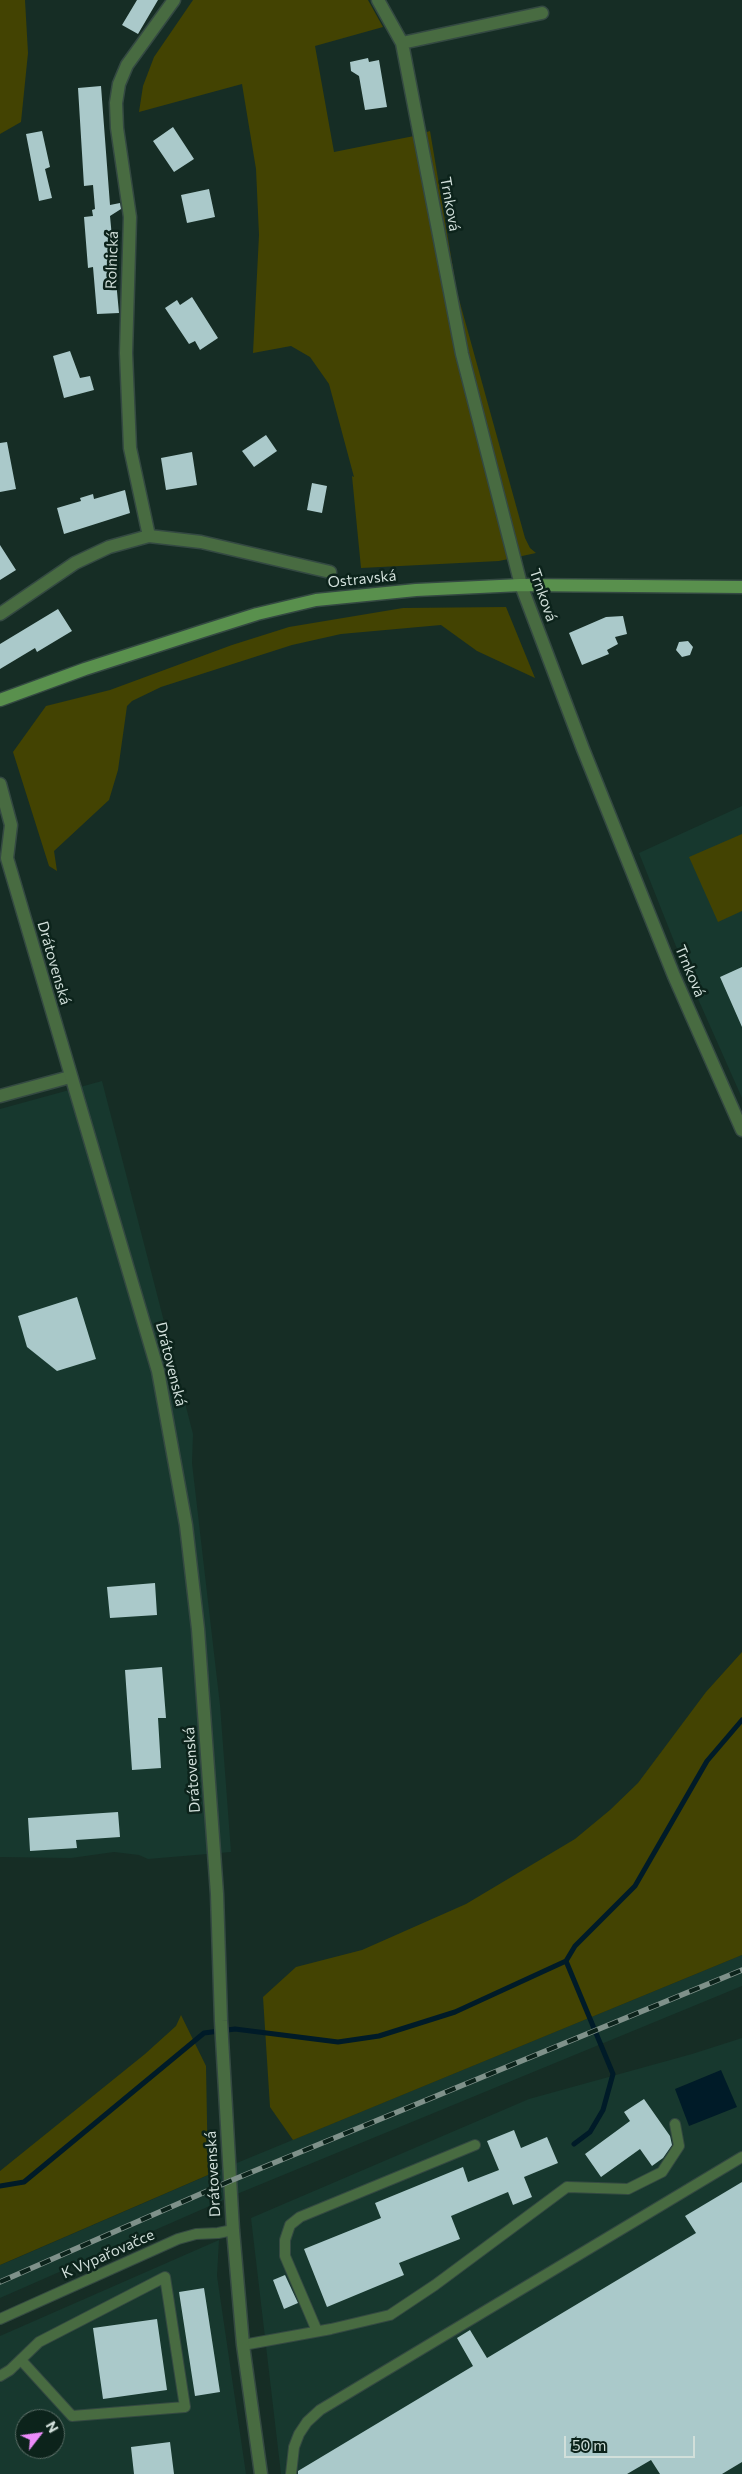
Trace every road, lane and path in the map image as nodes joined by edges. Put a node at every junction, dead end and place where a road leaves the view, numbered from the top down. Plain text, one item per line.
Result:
1 (174, 0) edge
2 (378, 0) edge
3 (542, 13) dead end
4 (402, 43) junction
5 (149, 536) junction
6 (330, 572) dead end
7 (521, 585) junction
8 (742, 587) edge
9 (0, 614) edge
10 (0, 700) edge
11 (0, 784) edge
12 (4, 854) edge
13 (70, 1077) junction
14 (0, 1096) edge
15 (742, 1130) edge
16 (675, 2124) dead end
17 (475, 2145) dead end
18 (742, 2157) edge
19 (233, 2230) junction
20 (0, 2319) edge
21 (317, 2331) junction
22 (243, 2345) junction
23 (20, 2360) junction
24 (0, 2376) edge
25 (262, 2474) edge
26 (291, 2474) edge

1 - 5 street, Rolnická
2 - 4 street
3 - 4 street
4 - 7 street, Trnková
5 - 6 street, Ostravská
5 - 9 street, Ostravská
7 - 8 main road, Ostravská
7 - 10 main road, Ostravská
7 - 15 street, Trnková
11 - 12 street, Drátovenská
12 - 13 street, Drátovenská
13 - 14 street
13 - 19 street, Drátovenská
16 - 21 lane
17 - 21 lane
18 - 26 lane
19 - 20 lane, K Vypařovačce
19 - 22 street, Drátovenská
21 - 22 lane
22 - 25 street, Drátovenská
23 - 23 lane
23 - 24 lane

